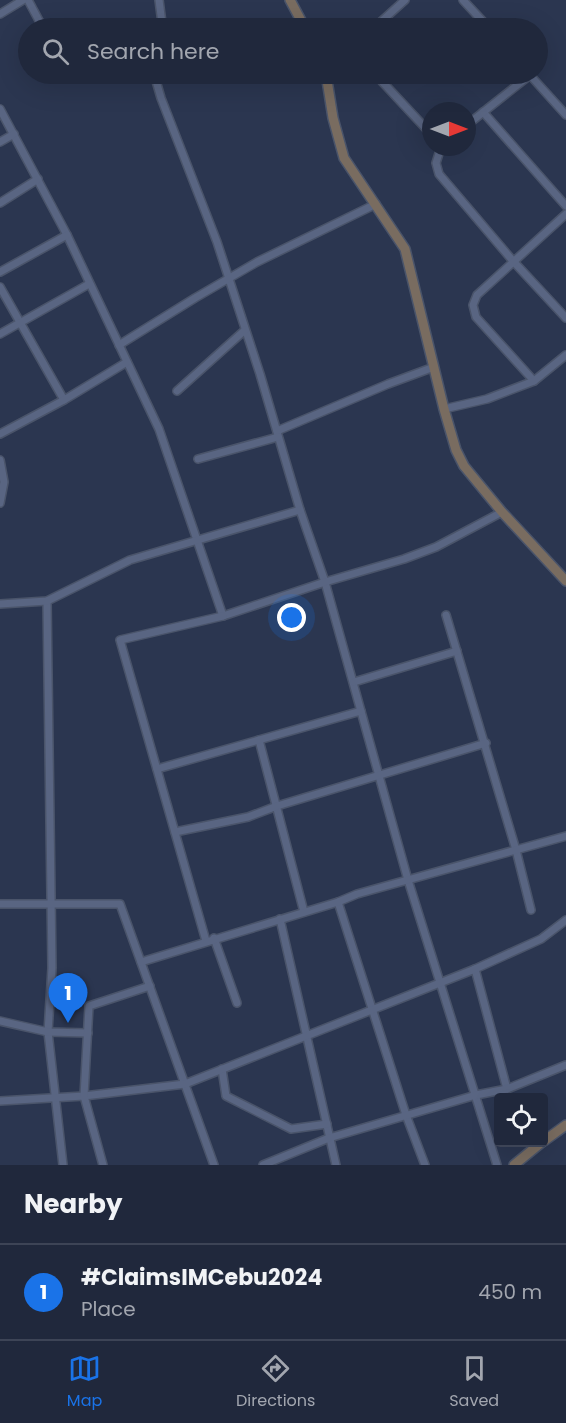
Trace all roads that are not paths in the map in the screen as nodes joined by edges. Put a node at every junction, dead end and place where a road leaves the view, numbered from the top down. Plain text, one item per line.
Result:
1 (26, 0) edge
2 (159, 0) edge
3 (290, 0) edge
4 (405, 0) edge
5 (463, 0) edge
6 (0, 14) edge
7 (37, 18) edge
8 (161, 18) edge
9 (300, 18) edge
10 (385, 18) edge
11 (480, 18) edge
12 (157, 84) edge
13 (328, 84) edge
14 (384, 84) edge
15 (517, 84) edge
16 (538, 84) edge
17 (0, 109) edge
18 (483, 112) junction
19 (566, 115) edge
20 (476, 117) edge
21 (422, 124) edge
22 (14, 134) junction
23 (0, 142) edge
24 (438, 156) edge
25 (38, 179) junction
26 (0, 203) edge
27 (376, 204) junction
28 (566, 207) edge
29 (566, 214) edge
30 (67, 235) junction
31 (513, 261) junction
32 (0, 272) edge
33 (228, 279) junction
34 (89, 284) junction
35 (0, 287) edge
36 (566, 318) edge
37 (20, 323) junction
38 (245, 330) junction
39 (0, 334) edge
40 (119, 345) junction
41 (566, 355) edge
42 (127, 362) junction
43 (434, 367) junction
44 (534, 381) junction
45 (177, 391) dead end
46 (64, 400) junction
47 (444, 409) junction
48 (0, 434) edge
49 (278, 434) junction
50 (198, 459) dead end
51 (0, 460) edge
52 (0, 503) edge
53 (300, 510) junction
54 (502, 512) junction
55 (197, 540) junction
56 (566, 581) edge
57 (325, 582) junction
58 (47, 602) junction
59 (0, 604) edge
60 (446, 615) dead end
61 (223, 616) junction
62 (458, 651) junction
63 (354, 682) junction
64 (361, 711) junction
65 (259, 740) junction
66 (486, 743) junction
67 (157, 769) junction
68 (380, 775) junction
69 (277, 806) junction
70 (175, 832) junction
71 (566, 836) edge
72 (516, 850) junction
73 (408, 880) junction
74 (338, 902) junction
75 (0, 904) edge
76 (51, 905) junction
77 (531, 910) dead end
78 (304, 912) junction
79 (280, 919) junction
80 (566, 920) edge
81 (214, 938) junction
82 (206, 941) junction
83 (141, 962) junction
84 (476, 969) junction
85 (441, 983) junction
86 (150, 986) junction
87 (237, 1003) dead end
88 (371, 1009) junction
89 (0, 1021) edge
90 (48, 1032) junction
91 (88, 1033) junction
92 (307, 1035) junction
93 (566, 1065) edge
94 (222, 1069) junction
95 (185, 1084) junction
96 (507, 1089) junction
97 (476, 1095) junction
98 (84, 1096) junction
99 (55, 1097) junction
100 (0, 1101) edge
101 (406, 1115) junction
102 (327, 1124) junction
103 (566, 1125) edge
104 (329, 1138) junction
105 (548, 1138) edge
106 (537, 1147) edge
107 (63, 1165) edge
108 (102, 1165) edge
109 (214, 1165) edge
110 (263, 1165) edge
111 (336, 1165) edge
112 (425, 1165) edge
113 (497, 1165) edge
114 (514, 1165) edge

1 - 6 street
1 - 7 street
2 - 8 street
3 - 9 street
4 - 10 street
5 - 11 street
12 - 33 street
13 - 27 street
14 - 21 street
15 - 18 street
16 - 19 street
17 - 22 street
18 - 20 street
18 - 28 street
22 - 23 street
22 - 25 street
24 - 31 street
25 - 26 street
25 - 30 street
27 - 33 street
27 - 43 street
29 - 31 street
30 - 32 street
30 - 34 street
31 - 36 street
31 - 44 street
33 - 38 street
33 - 40 street
34 - 37 street
34 - 40 street
35 - 37 street
37 - 39 street
37 - 46 street
38 - 45 street
38 - 49 street
40 - 42 street
41 - 44 street
42 - 46 street
42 - 55 street
43 - 47 street
43 - 49 street
44 - 47 street
46 - 48 street
47 - 54 street
49 - 50 street
49 - 53 street
51 - 52 street
53 - 55 street
53 - 57 street
54 - 56 street
54 - 57 street
55 - 58 street
55 - 61 street
57 - 61 street
57 - 63 street
58 - 59 street
58 - 76 street
60 - 62 street
61 - 67 street
62 - 63 street
62 - 66 street
63 - 64 street
64 - 65 street
64 - 68 street
65 - 67 street
65 - 69 street
66 - 68 street
66 - 72 street
67 - 70 street
68 - 69 street
68 - 73 street
69 - 70 street
69 - 78 street
70 - 82 street
71 - 72 street
72 - 73 street
72 - 77 street
73 - 74 street
73 - 85 street
74 - 78 street
74 - 88 street
75 - 76 street
76 - 83 street
76 - 90 street
78 - 79 street
79 - 81 street
79 - 92 street
80 - 84 street
81 - 82 street
81 - 87 street
82 - 83 street
83 - 86 street
84 - 85 street
84 - 96 street
85 - 88 street
85 - 97 street
86 - 91 street
86 - 95 street
88 - 92 street
88 - 101 street
89 - 90 street
90 - 91 street
90 - 99 street
91 - 98 street
92 - 94 street
92 - 102 street
93 - 96 street
94 - 95 street
94 - 102 street
95 - 98 street
95 - 109 street
96 - 97 street
97 - 101 street
97 - 113 street
98 - 99 street
98 - 108 street
99 - 100 street
99 - 107 street
101 - 104 street
101 - 112 street
102 - 104 street
103 - 105 street
104 - 110 street
104 - 111 street
106 - 114 street

